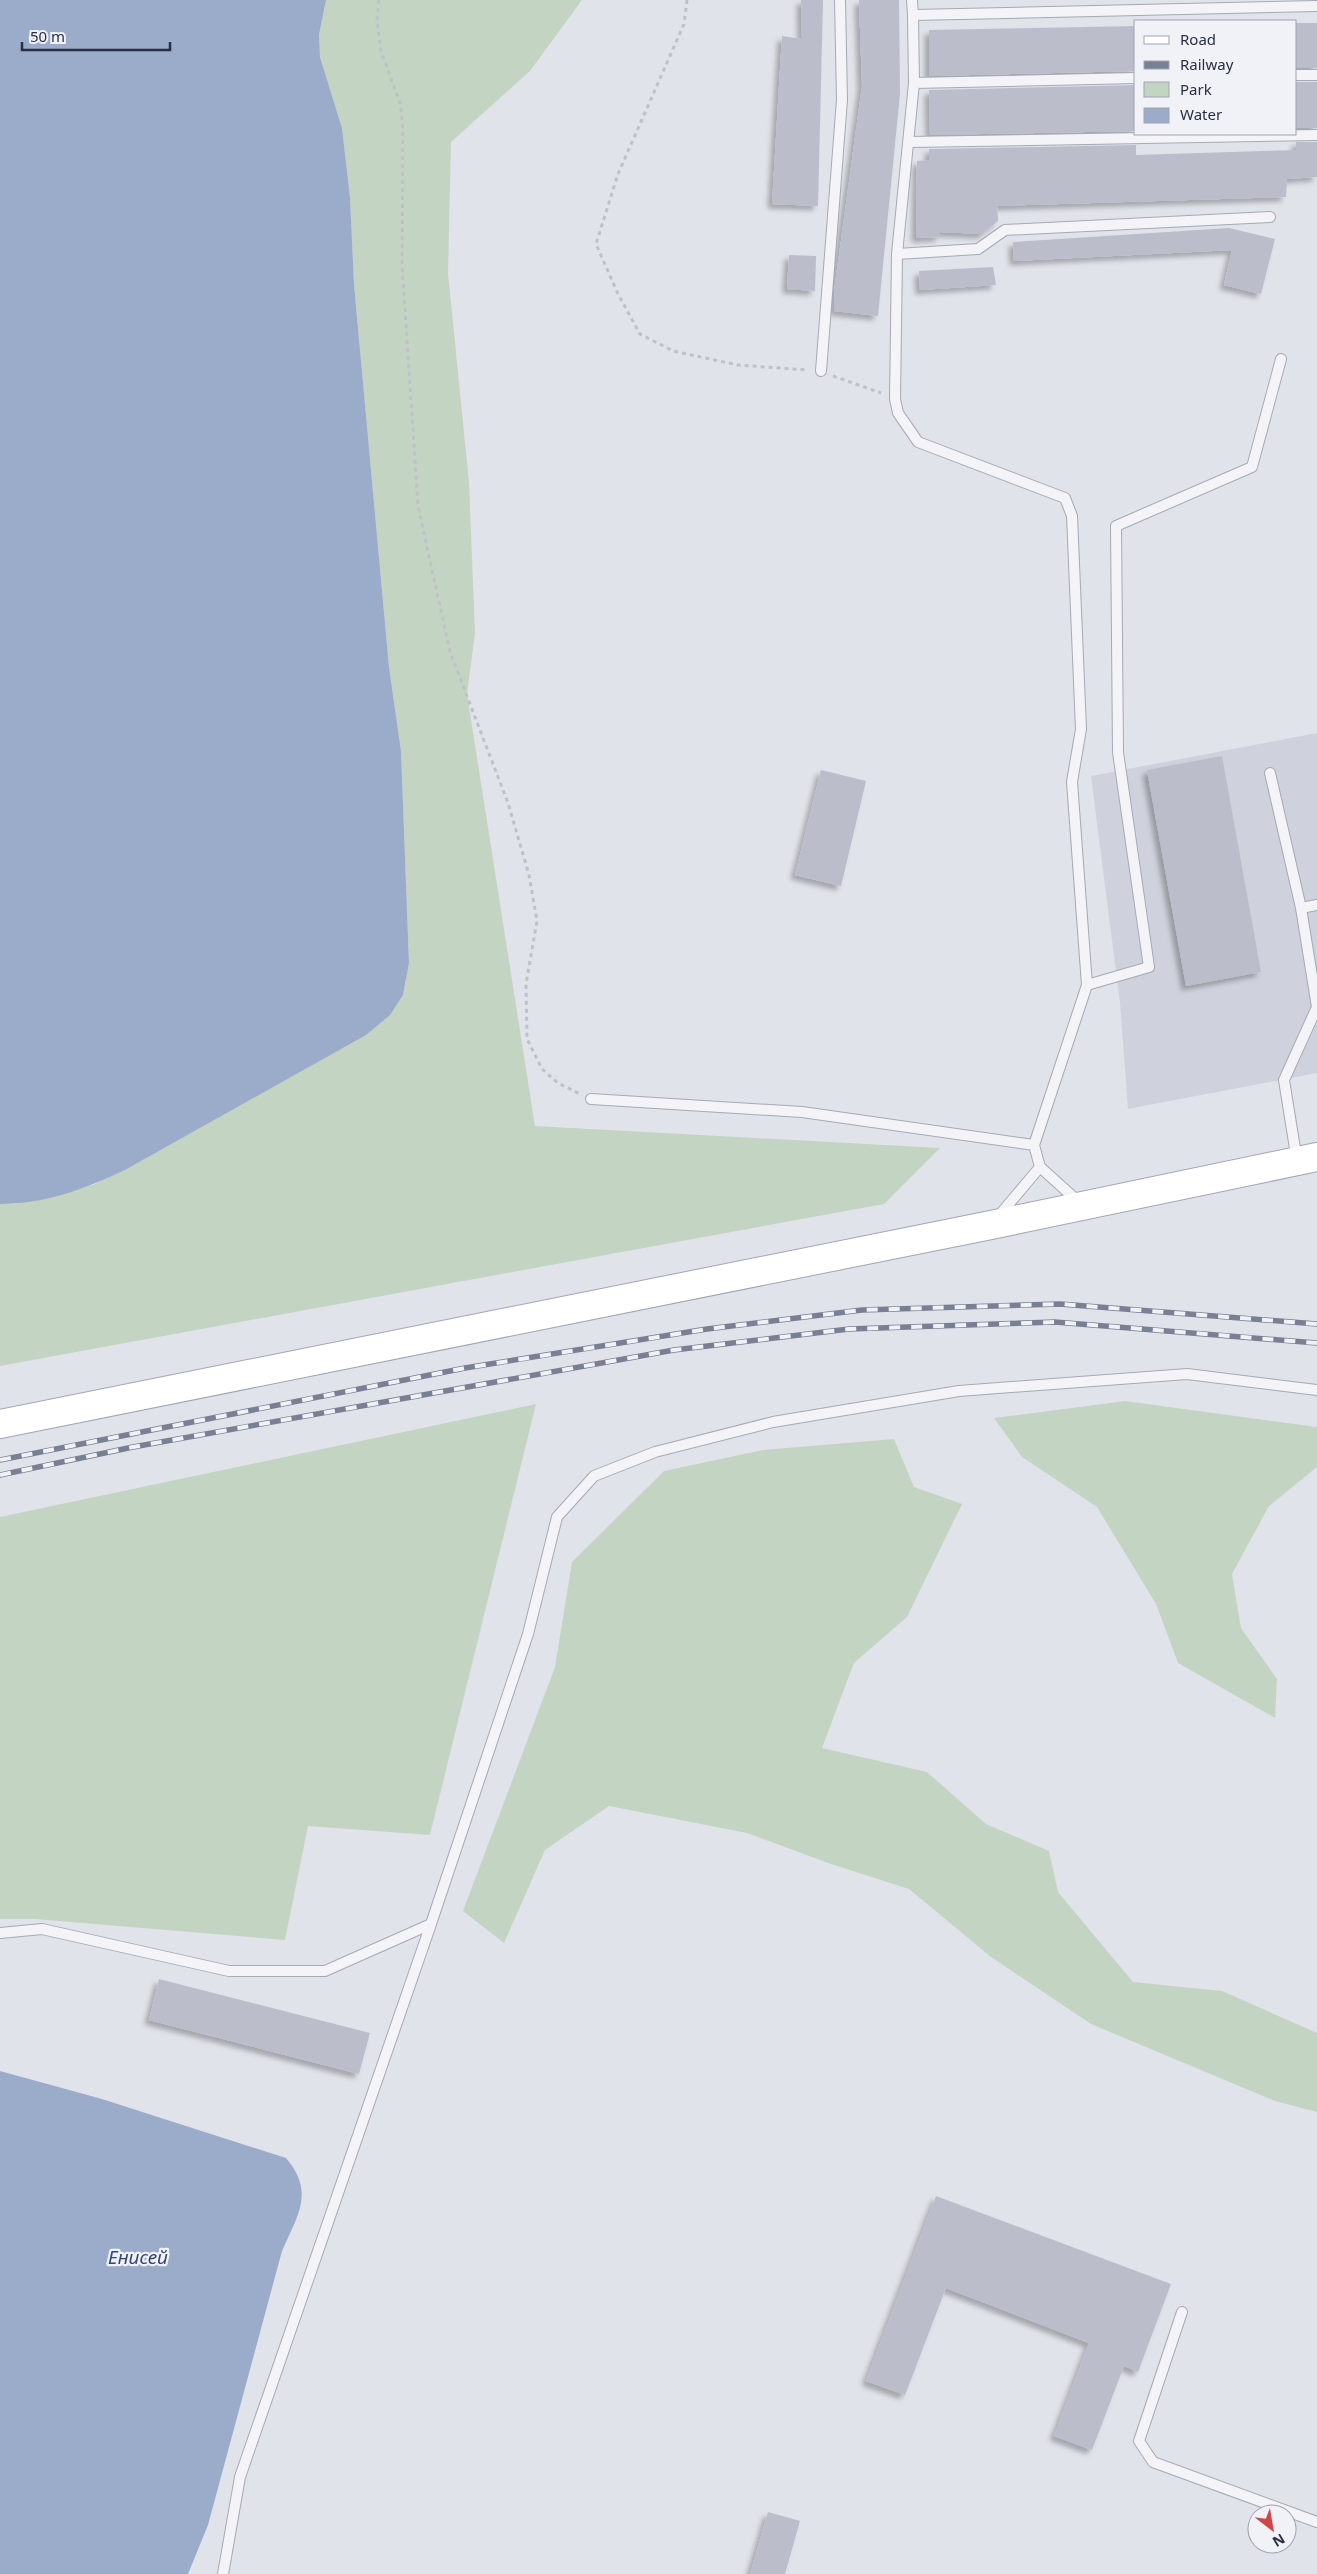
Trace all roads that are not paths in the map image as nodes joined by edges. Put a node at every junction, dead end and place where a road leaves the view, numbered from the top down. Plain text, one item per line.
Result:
1 (840, 0) edge
2 (912, 0) edge
3 (1317, 6) edge
4 (913, 15) junction
5 (1297, 75) edge
6 (1317, 75) edge
7 (1134, 78) edge
8 (914, 82) junction
9 (1317, 135) edge
10 (909, 142) junction
11 (1270, 217) dead end
12 (897, 254) junction
13 (1280, 359) dead end
14 (821, 371) road end
15 (1270, 773) dead end
16 (1317, 905) edge
17 (1301, 908) junction
18 (1087, 985) junction
19 (1317, 1006) edge
20 (591, 1099) road end
21 (1034, 1146) junction
22 (1307, 1160) edge
23 (1040, 1167) junction
24 (1084, 1206) junction
25 (992, 1225) junction
26 (1317, 1390) edge
27 (0, 1424) edge
28 (431, 1924) junction
29 (0, 1933) edge
30 (1182, 2312) dead end
31 (1317, 2522) edge
32 (222, 2574) edge

1 - 14 lane
2 - 4 lane
3 - 4 lane
4 - 8 lane
5 - 6 lane
7 - 8 lane
8 - 10 lane
9 - 10 lane
10 - 12 lane
11 - 12 lane
12 - 18 lane
13 - 18 lane
15 - 17 lane
16 - 17 lane
17 - 19 lane
18 - 21 lane
19 - 22 lane
20 - 21 lane
21 - 23 lane
22 - 24 main road
23 - 24 lane
23 - 25 lane
24 - 25 main road
25 - 27 main road
26 - 28 lane
28 - 29 lane
28 - 32 lane
30 - 31 lane

